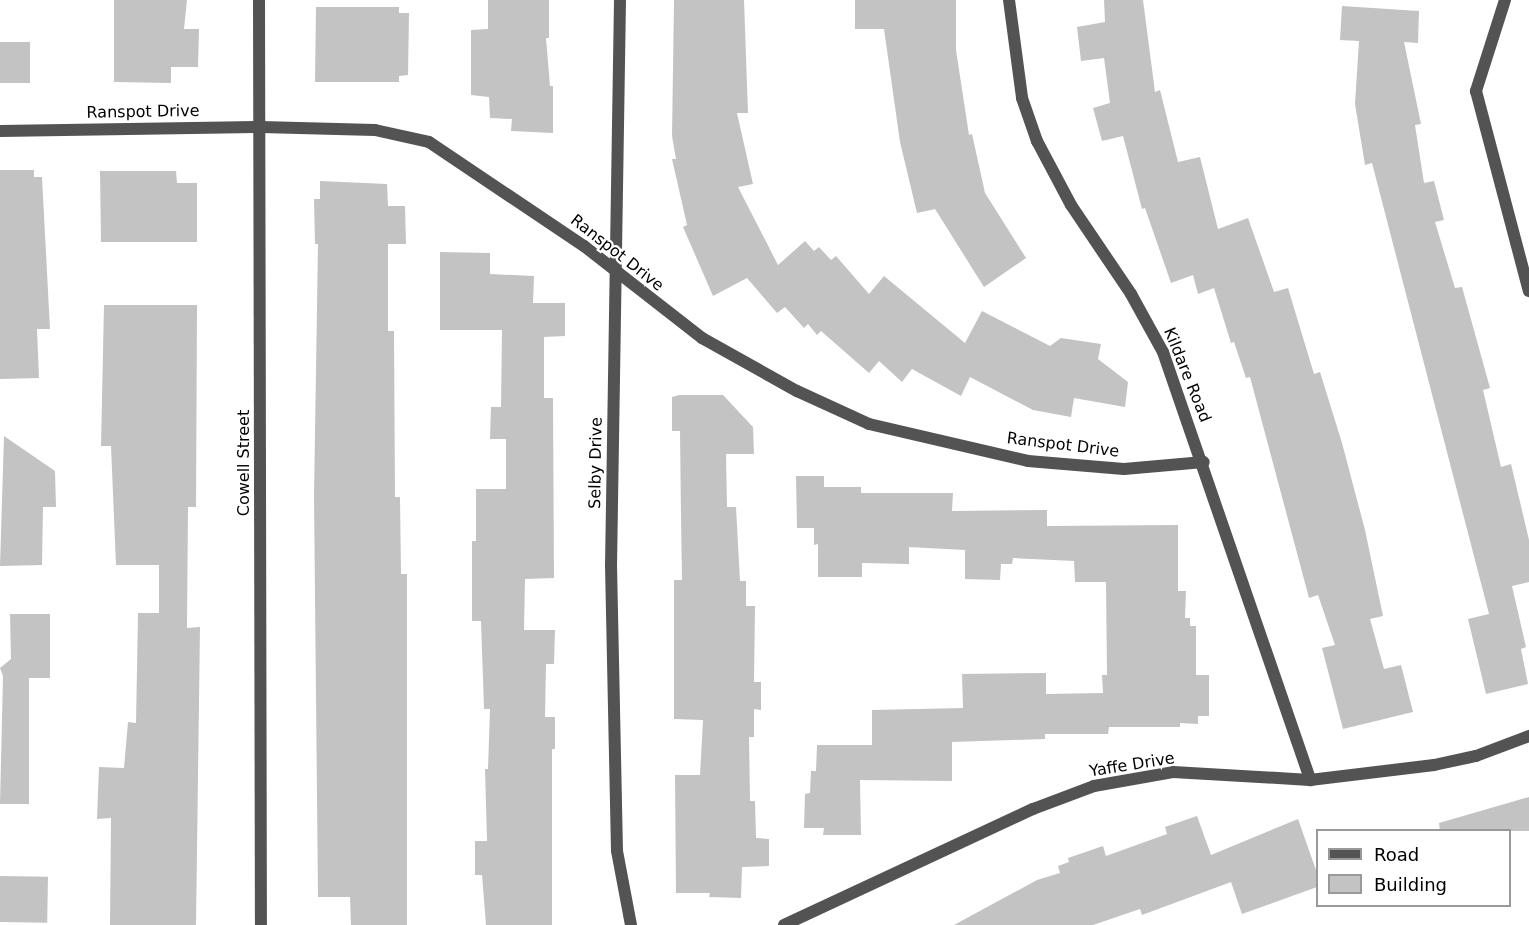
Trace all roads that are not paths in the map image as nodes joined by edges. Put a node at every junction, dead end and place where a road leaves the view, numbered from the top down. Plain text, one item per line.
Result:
1 (259, 0) edge
2 (620, 0) edge
3 (1010, 0) edge
4 (1505, 0) edge
5 (261, 127) junction
6 (0, 131) edge
7 (614, 270) junction
8 (1529, 291) edge
9 (1204, 462) junction
10 (1529, 736) edge
11 (1310, 780) junction
12 (261, 925) edge
13 (631, 925) edge
14 (784, 925) edge

1 - 5 street, Cowell Street
2 - 7 street, Selby Drive
3 - 9 street, Kildare Road
4 - 8 street
5 - 6 street, Ranspot Drive
5 - 7 street, Ranspot Drive
5 - 12 street, Cowell Street
7 - 9 street, Ranspot Drive
7 - 13 street, Selby Drive
9 - 11 street, Kildare Road
10 - 11 street, Yaffe Drive
11 - 14 street, Yaffe Drive

